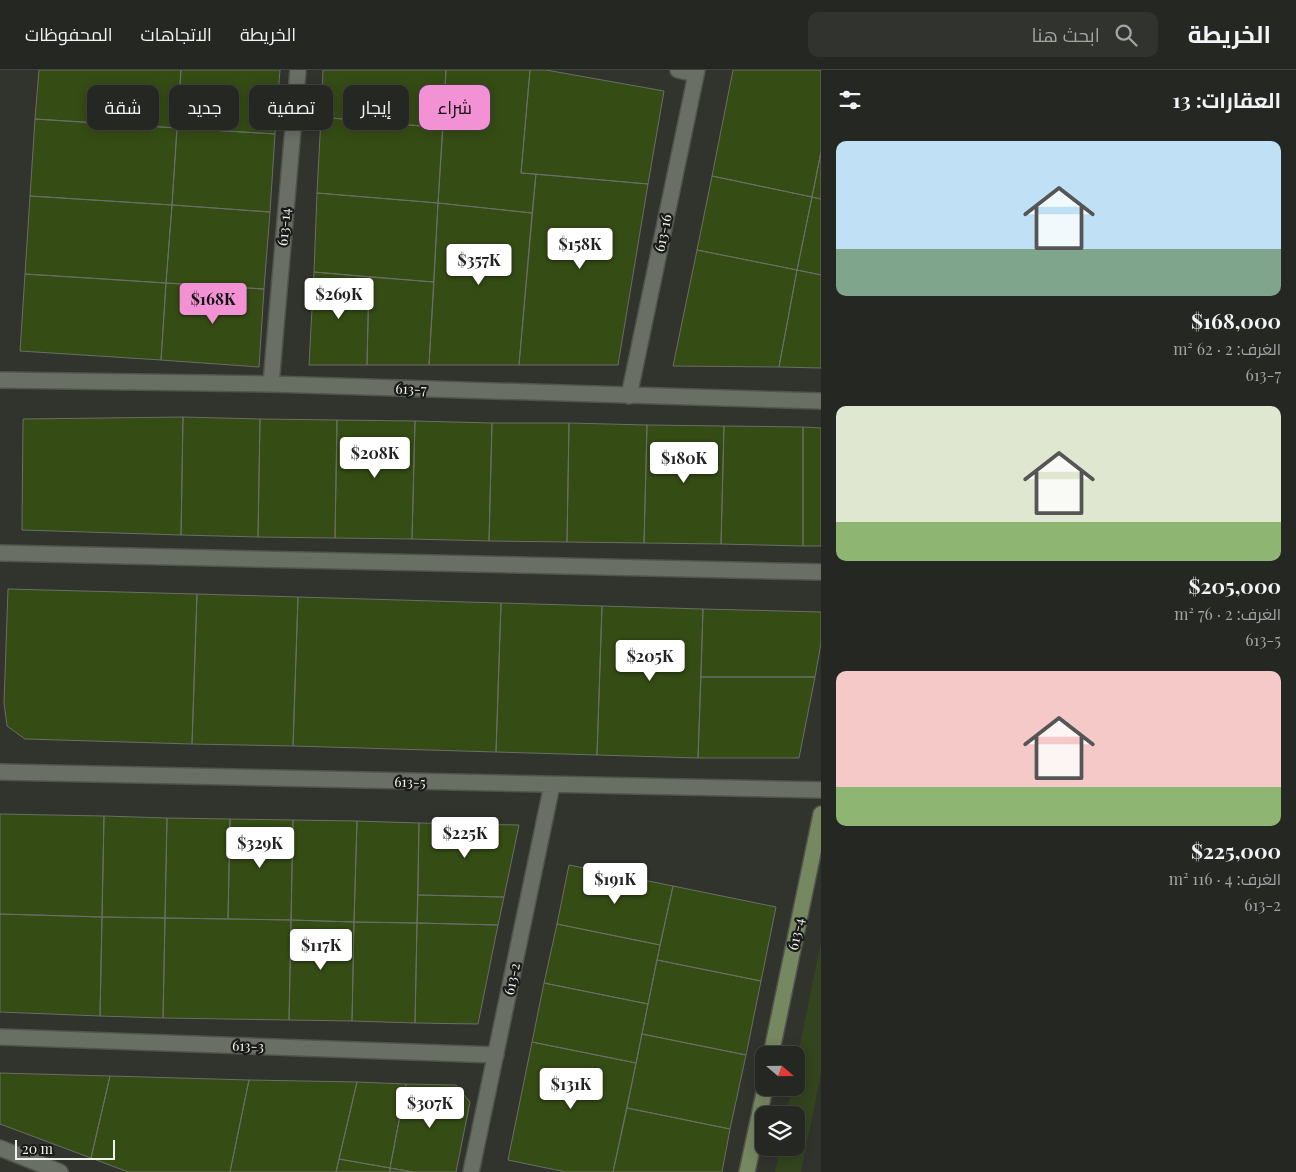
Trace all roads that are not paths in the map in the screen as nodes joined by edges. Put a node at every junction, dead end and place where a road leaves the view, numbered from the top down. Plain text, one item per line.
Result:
1 (298, 70) edge
2 (678, 70) edge
3 (696, 72) edge
4 (0, 380) edge
5 (271, 384) junction
6 (629, 396) junction
7 (821, 401) edge
8 (0, 553) edge
9 (821, 572) edge
10 (0, 772) edge
11 (552, 786) junction
12 (821, 790) edge
13 (821, 814) edge
14 (0, 1037) edge
15 (773, 1046) edge
16 (496, 1054) junction
17 (762, 1096) edge
18 (0, 1148) edge
19 (60, 1172) edge
20 (472, 1172) edge
21 (747, 1172) edge

1 - 5 street, 613-14
2 - 3 street
3 - 6 street, 613-16
4 - 5 street, 613-7
5 - 6 street, 613-7
6 - 7 street, 613-7
8 - 9 street
10 - 11 street, 613-5
11 - 12 street, 613-5
11 - 16 street, 613-2
13 - 15 street, 613-4
14 - 16 street, 613-3
16 - 20 street, 613-2
17 - 21 street
18 - 19 street

